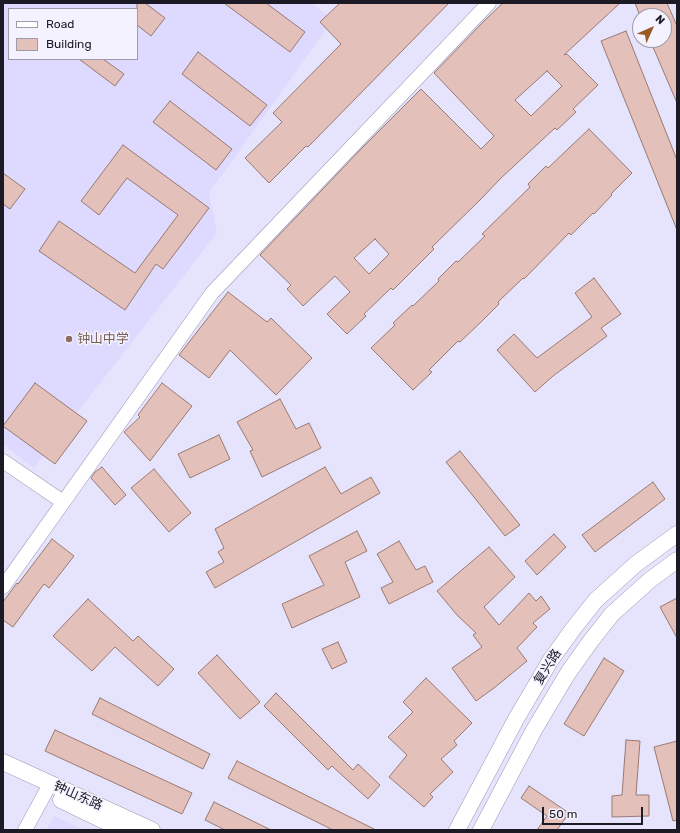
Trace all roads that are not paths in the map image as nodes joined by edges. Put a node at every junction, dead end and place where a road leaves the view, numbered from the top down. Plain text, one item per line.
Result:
1 (489, 3) edge
2 (3, 461) edge
3 (63, 502) junction
4 (677, 534) edge
5 (677, 560) edge
6 (3, 587) edge
7 (3, 762) edge
8 (3, 773) edge
9 (48, 788) junction
10 (25, 830) edge
11 (123, 830) edge
12 (152, 830) edge
13 (457, 830) edge
14 (480, 830) edge

1 - 3 street
2 - 3 street
3 - 6 street
4 - 13 main road, 复兴路
5 - 14 main road, 复兴路
7 - 9 main road, 钟山东路
8 - 9 main road, 钟山东路
9 - 10 street
9 - 11 main road, 钟山东路
9 - 12 main road, 钟山东路

